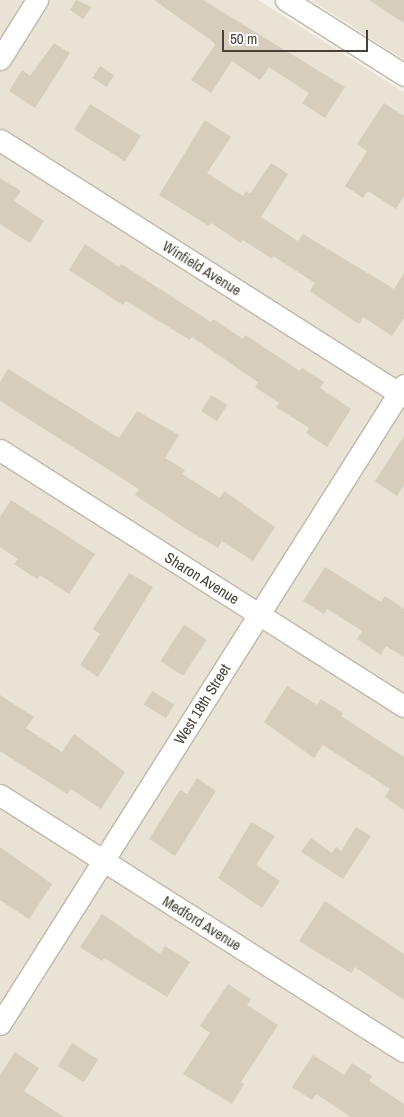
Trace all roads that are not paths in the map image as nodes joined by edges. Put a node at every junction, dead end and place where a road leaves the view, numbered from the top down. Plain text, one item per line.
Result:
1 (37, 0) edge
2 (286, 0) edge
3 (0, 59) edge
4 (404, 75) edge
5 (0, 140) edge
6 (402, 391) edge
7 (0, 450) edge
8 (259, 614) junction
9 (404, 706) edge
10 (0, 795) edge
11 (103, 860) junction
12 (0, 1024) edge
13 (404, 1051) edge

1 - 3 street
2 - 4 street
5 - 6 street, Winfield Avenue
6 - 8 street, West 18th Street
7 - 8 street, Sharon Avenue
8 - 9 street, Sharon Avenue
8 - 11 street, West 18th Street
10 - 11 street, Medford Avenue
11 - 12 street, West 18th Street
11 - 13 street, Medford Avenue

